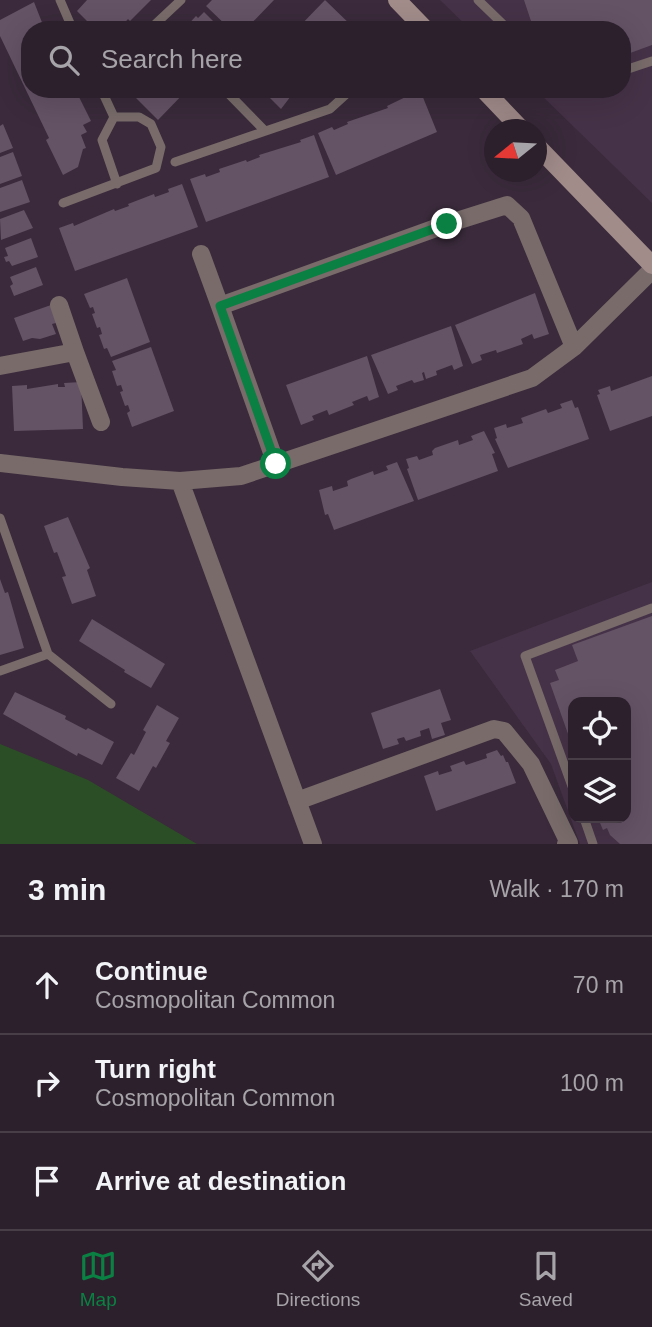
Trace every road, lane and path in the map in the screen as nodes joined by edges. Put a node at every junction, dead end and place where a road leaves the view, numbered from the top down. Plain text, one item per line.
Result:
1 (60, 0) edge
2 (181, 0) edge
3 (397, 0) edge
4 (478, 0) edge
5 (70, 21) edge
6 (159, 21) edge
7 (414, 21) edge
8 (500, 21) edge
9 (652, 61) edge
10 (631, 68) edge
11 (105, 98) edge
12 (234, 98) edge
13 (343, 98) edge
14 (492, 98) edge
15 (114, 117) junction
16 (512, 119) edge
17 (265, 131) junction
18 (547, 156) edge
19 (175, 162) dead end
20 (117, 184) junction
21 (62, 203) dead end
22 (201, 254) dead end
23 (652, 267) edge
24 (59, 305) dead end
25 (220, 306) junction
26 (574, 347) junction
27 (75, 352) junction
28 (0, 366) edge
29 (101, 422) dead end
30 (0, 463) edge
31 (276, 464) junction
32 (180, 481) junction
33 (0, 518) edge
34 (652, 608) edge
35 (48, 654) junction
36 (0, 671) edge
37 (111, 704) dead end
38 (568, 775) edge
39 (297, 801) junction
40 (586, 823) edge
41 (313, 844) edge
42 (568, 844) edge
43 (593, 844) edge

1 - 5 lane
2 - 6 lane
3 - 7 street
4 - 8 lane
9 - 10 lane
11 - 15 lane
12 - 17 lane
13 - 17 lane
14 - 16 street
15 - 20 lane
15 - 20 lane
17 - 19 lane
18 - 23 street
20 - 21 lane
22 - 25 street
23 - 26 street
24 - 27 street
25 - 26 street
25 - 31 street
26 - 31 street
27 - 28 street
27 - 29 street
30 - 32 street
31 - 32 street
32 - 39 street
33 - 35 lane
34 - 38 lane
35 - 36 lane
35 - 37 lane
39 - 41 street
39 - 42 street
40 - 43 lane

